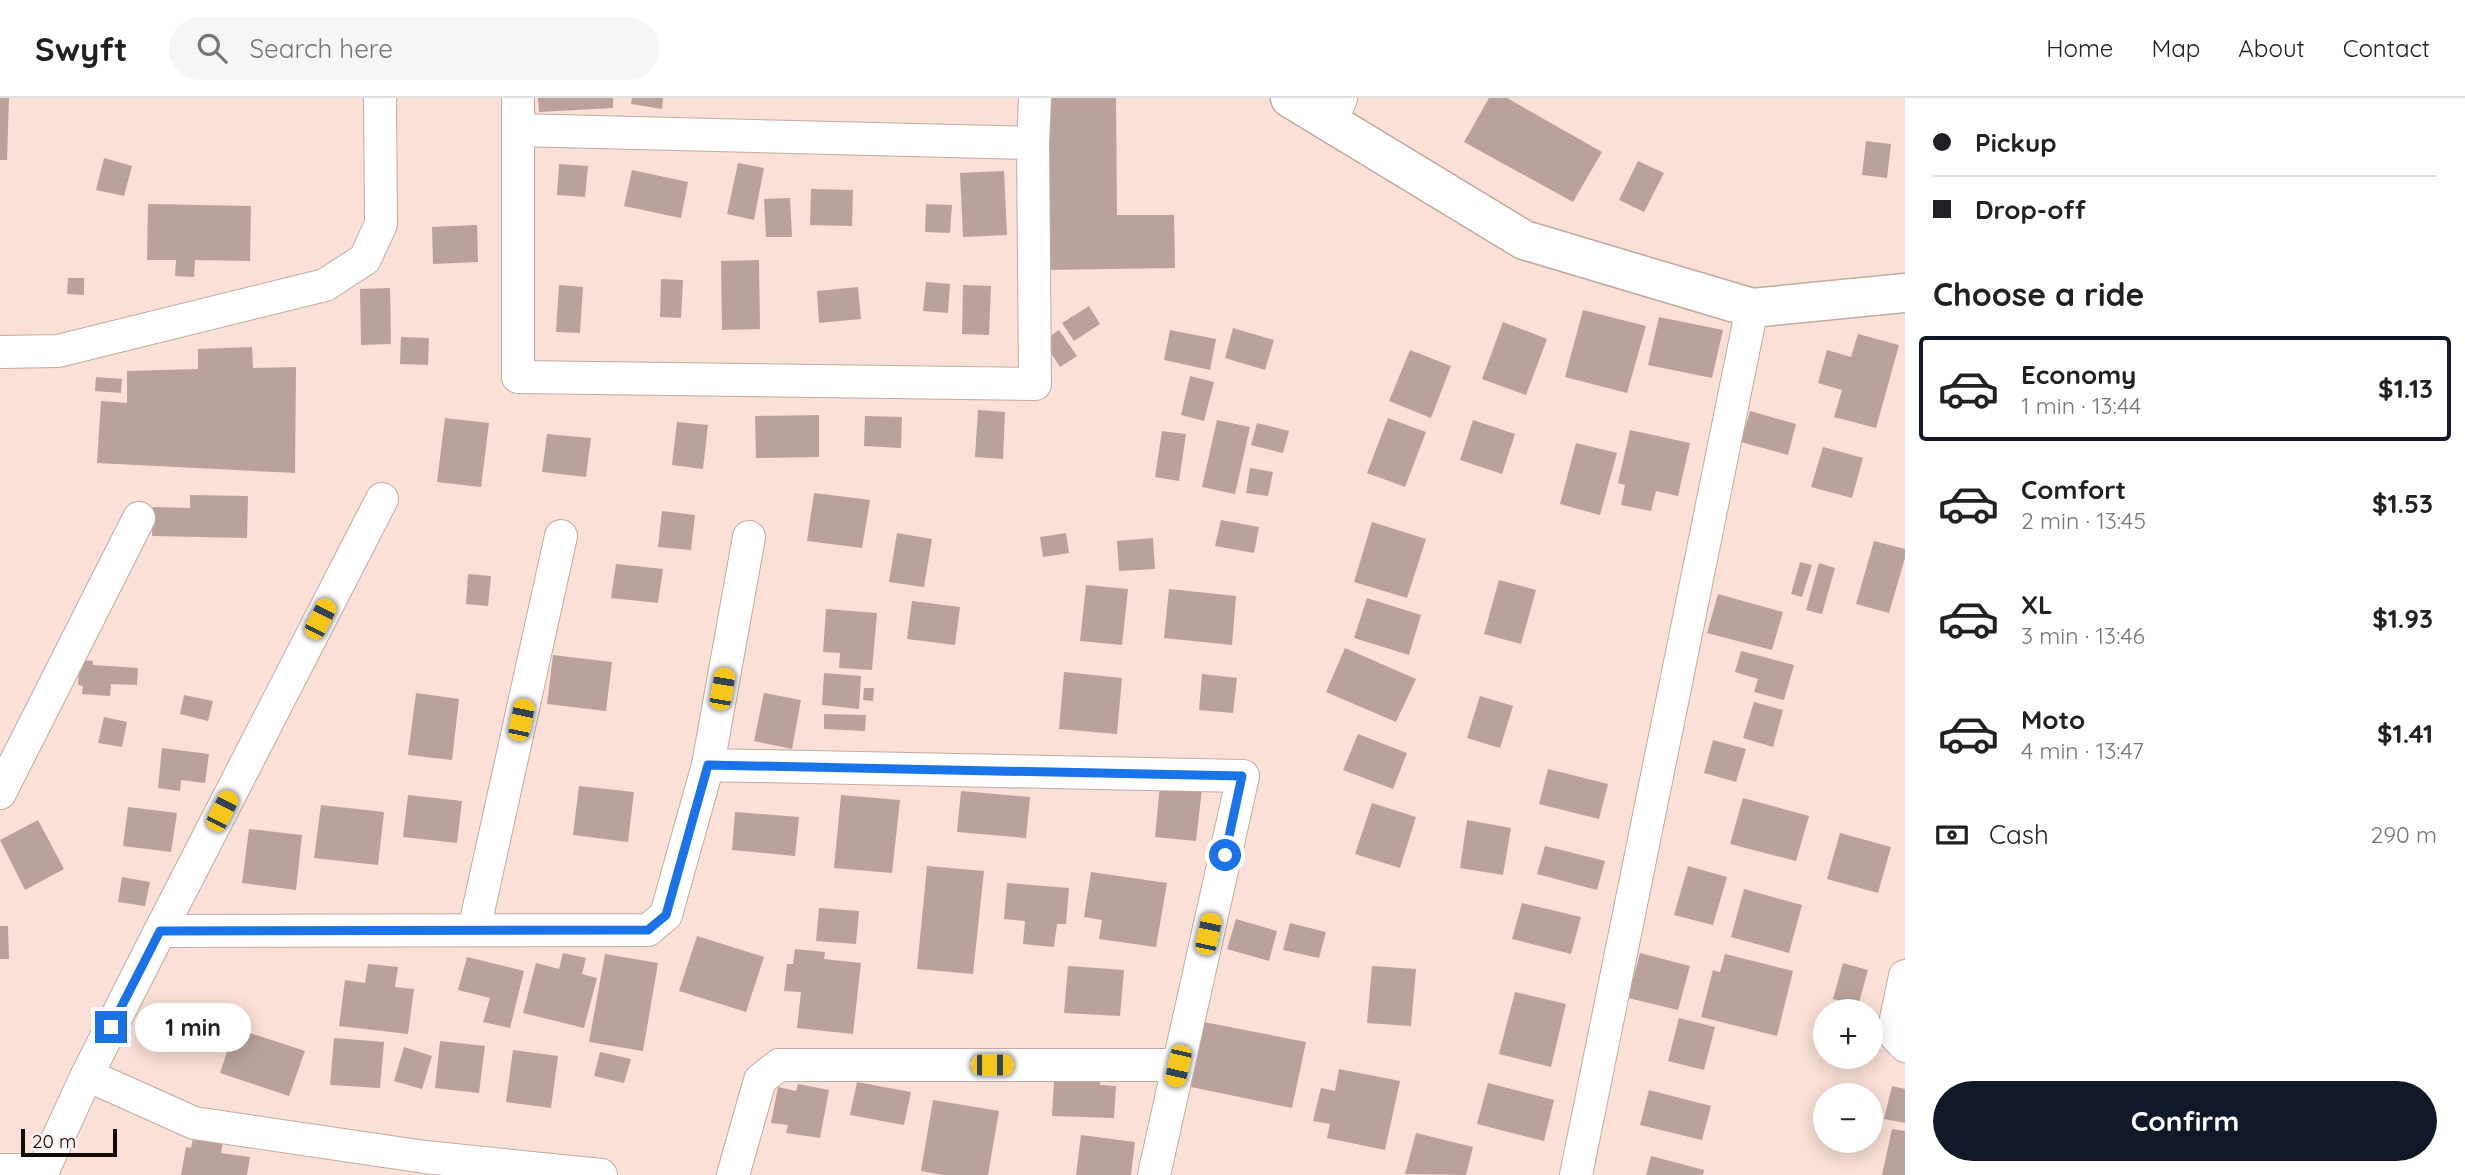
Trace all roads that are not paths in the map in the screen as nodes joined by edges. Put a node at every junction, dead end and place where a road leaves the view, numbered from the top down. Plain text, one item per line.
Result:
1 (380, 98) edge
2 (518, 98) edge
3 (1035, 98) edge
4 (1290, 98) edge
5 (1336, 110) edge
6 (518, 130) junction
7 (1033, 143) junction
8 (1905, 293) edge
9 (1752, 308) junction
10 (0, 352) edge
11 (382, 499) dead end
12 (139, 518) dead end
13 (561, 536) dead end
14 (749, 537) dead end
15 (708, 765) junction
16 (0, 793) edge
17 (474, 930) junction
18 (160, 931) junction
19 (1905, 976) edge
20 (1905, 1046) edge
21 (1178, 1066) junction
22 (87, 1075) junction
23 (0, 1170) edge
24 (42, 1172) edge
25 (601, 1175) edge
26 (733, 1175) edge
27 (1154, 1175) edge
28 (1576, 1175) edge

1 - 10 street
2 - 6 street
3 - 7 street
4 - 5 street
5 - 9 street
6 - 7 street
6 - 7 street
8 - 9 street
9 - 28 street
11 - 18 street
12 - 16 street
13 - 17 street
14 - 15 street
15 - 17 street
15 - 21 street
17 - 18 street
18 - 22 street
19 - 20 street
21 - 26 street
21 - 27 street
22 - 24 street
22 - 25 street
23 - 24 street

